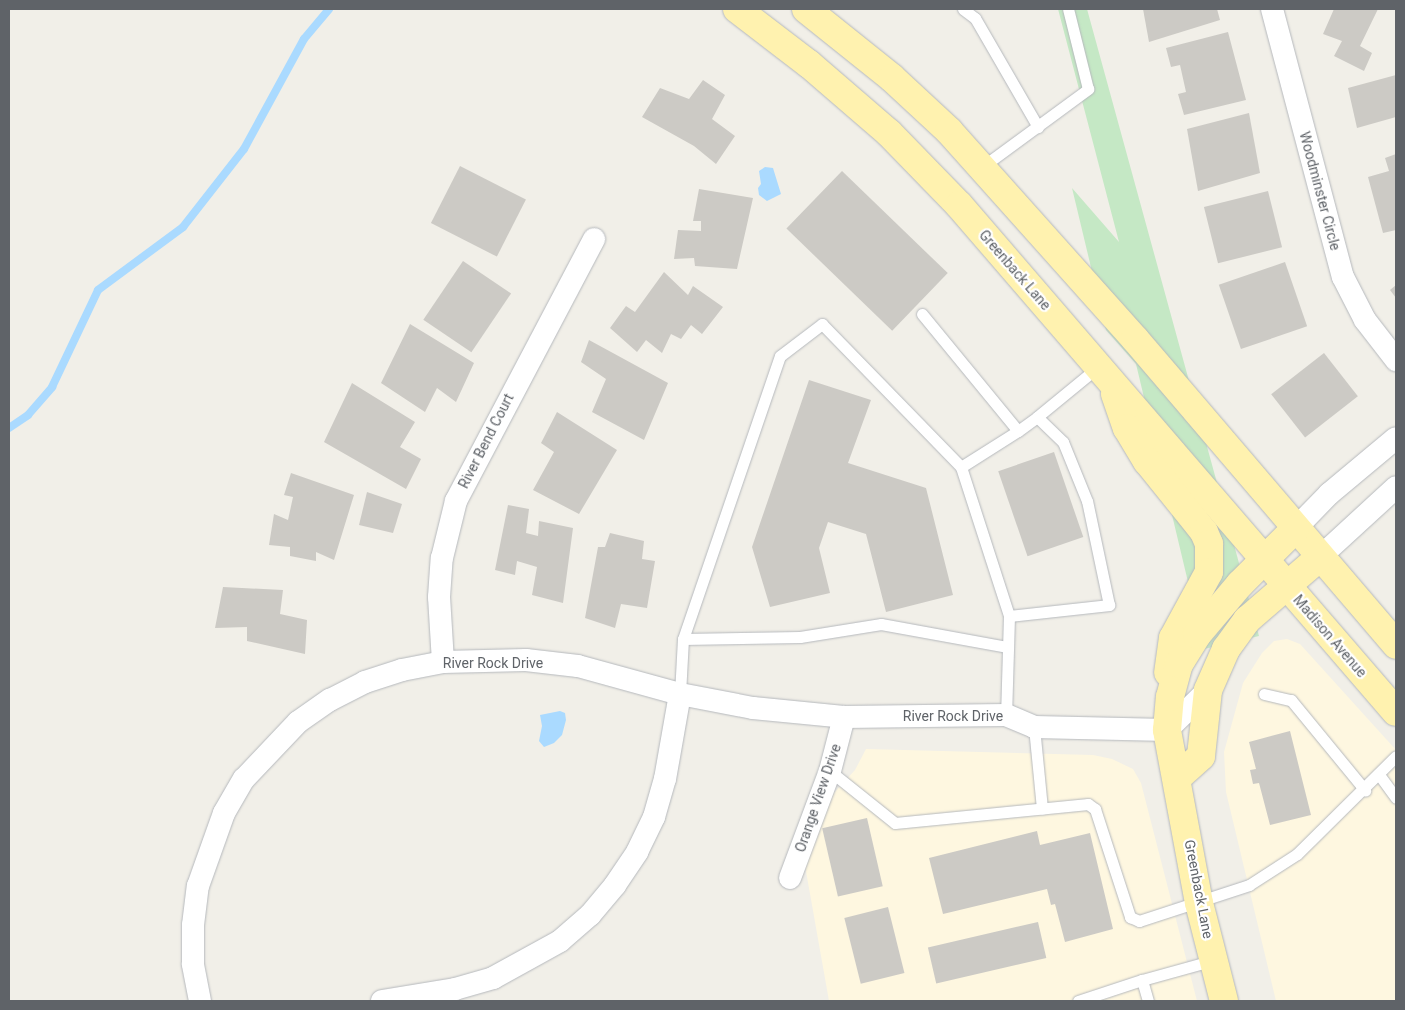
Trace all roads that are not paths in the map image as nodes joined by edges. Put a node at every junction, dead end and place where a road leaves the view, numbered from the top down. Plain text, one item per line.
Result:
1 (737, 9) edge
2 (806, 9) edge
3 (963, 9) edge
4 (1068, 9) edge
5 (1272, 9) edge
6 (1038, 127) junction
7 (982, 167) junction
8 (594, 239) dead end
9 (922, 314) dead end
10 (1396, 360) edge
11 (1103, 371) junction
12 (1037, 417) junction
13 (1018, 432) junction
14 (1396, 438) edge
15 (961, 467) junction
16 (1396, 487) edge
17 (1295, 529) junction
18 (1320, 557) junction
19 (1264, 560) junction
20 (1287, 587) junction
21 (1009, 616) junction
22 (683, 639) junction
23 (1396, 645) edge
24 (1008, 647) junction
25 (443, 662) junction
26 (1208, 690) junction
27 (680, 694) junction
28 (1264, 694) dead end
29 (1170, 697) junction
30 (1396, 712) edge
31 (1006, 715) junction
32 (844, 717) junction
33 (1034, 727) junction
34 (1167, 730) junction
35 (1396, 756) edge
36 (830, 771) junction
37 (1380, 776) junction
38 (1178, 777) junction
39 (1365, 790) junction
40 (1396, 798) edge
41 (1042, 808) junction
42 (790, 878) dead end
43 (1199, 903) junction
44 (1214, 960) junction
45 (1142, 980) junction
46 (200, 1001) edge
47 (382, 1001) edge
48 (1078, 1001) edge
49 (1148, 1001) edge
50 (1224, 1001) edge

1 - 11 main road, Greenback Lane
2 - 7 main road
3 - 6 lane
4 - 6 lane
5 - 10 street, Woodminster Circle
6 - 7 lane
7 - 17 main road
8 - 25 street, River Bend Court
9 - 13 lane
11 - 12 lane
11 - 19 main road, Greenback Lane
11 - 29 main road
12 - 13 lane
12 - 21 lane
13 - 15 lane
14 - 17 street
15 - 21 lane
15 - 22 lane
16 - 18 street
17 - 18 main road
17 - 19 main road, Greenback Lane
18 - 20 main road
18 - 23 main road
19 - 20 main road, Madison Avenue
19 - 29 main road, Greenback Lane
20 - 26 main road
20 - 30 main road, Madison Avenue
21 - 24 lane
22 - 24 lane
22 - 27 lane
24 - 31 lane
25 - 27 street, River Rock Drive
25 - 46 street, River Rock Drive
26 - 34 street
26 - 38 main road
27 - 32 street, River Rock Drive
27 - 47 street
28 - 39 lane
29 - 34 main road, Greenback Lane
31 - 32 street, River Rock Drive
31 - 33 street, River Rock Drive
32 - 36 street, Orange View Drive
33 - 34 street, River Rock Drive
33 - 41 lane
34 - 38 main road, Greenback Lane
35 - 37 lane
36 - 41 lane
36 - 42 street, Orange View Drive
37 - 39 lane
37 - 40 lane
38 - 43 main road, Greenback Lane
39 - 43 lane
41 - 43 lane
43 - 44 main road, Greenback Lane
44 - 45 lane
44 - 50 main road, Greenback Lane
45 - 48 lane
45 - 49 lane

